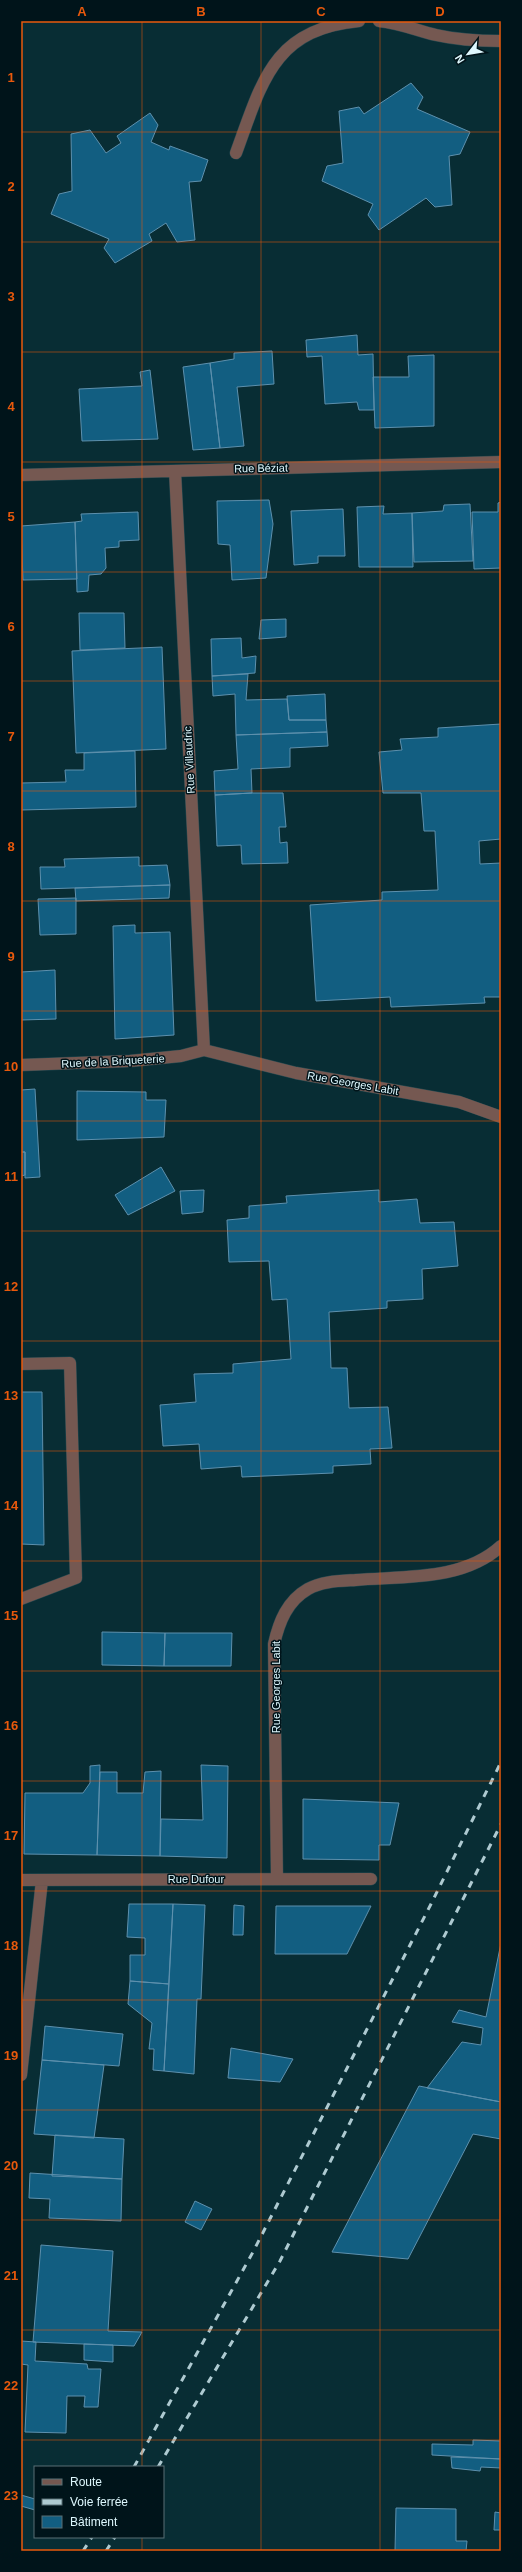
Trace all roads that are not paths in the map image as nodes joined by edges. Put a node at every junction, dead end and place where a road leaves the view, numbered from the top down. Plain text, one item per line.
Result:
1 (360, 21) edge
2 (379, 21) edge
3 (501, 41) edge
4 (236, 153) dead end
5 (501, 462) edge
6 (175, 471) junction
7 (21, 475) edge
8 (204, 1050) junction
9 (21, 1065) edge
10 (501, 1117) edge
11 (21, 1364) edge
12 (501, 1546) edge
13 (21, 1599) edge
14 (277, 1878) junction
15 (371, 1879) dead end
16 (21, 1880) edge
17 (42, 1880) junction
18 (21, 2075) edge

1 - 4 street
2 - 3 street
5 - 6 street, Rue Béziat
6 - 7 street, Rue Béziat
6 - 8 street, Rue Villaudric
8 - 9 street, Rue de la Briqueterie
8 - 10 street, Rue Georges Labit
11 - 13 street
12 - 14 street, Rue Georges Labit
14 - 15 street, Rue Dufour
14 - 17 street, Rue Dufour
16 - 17 street, Rue Dufour
17 - 18 street

